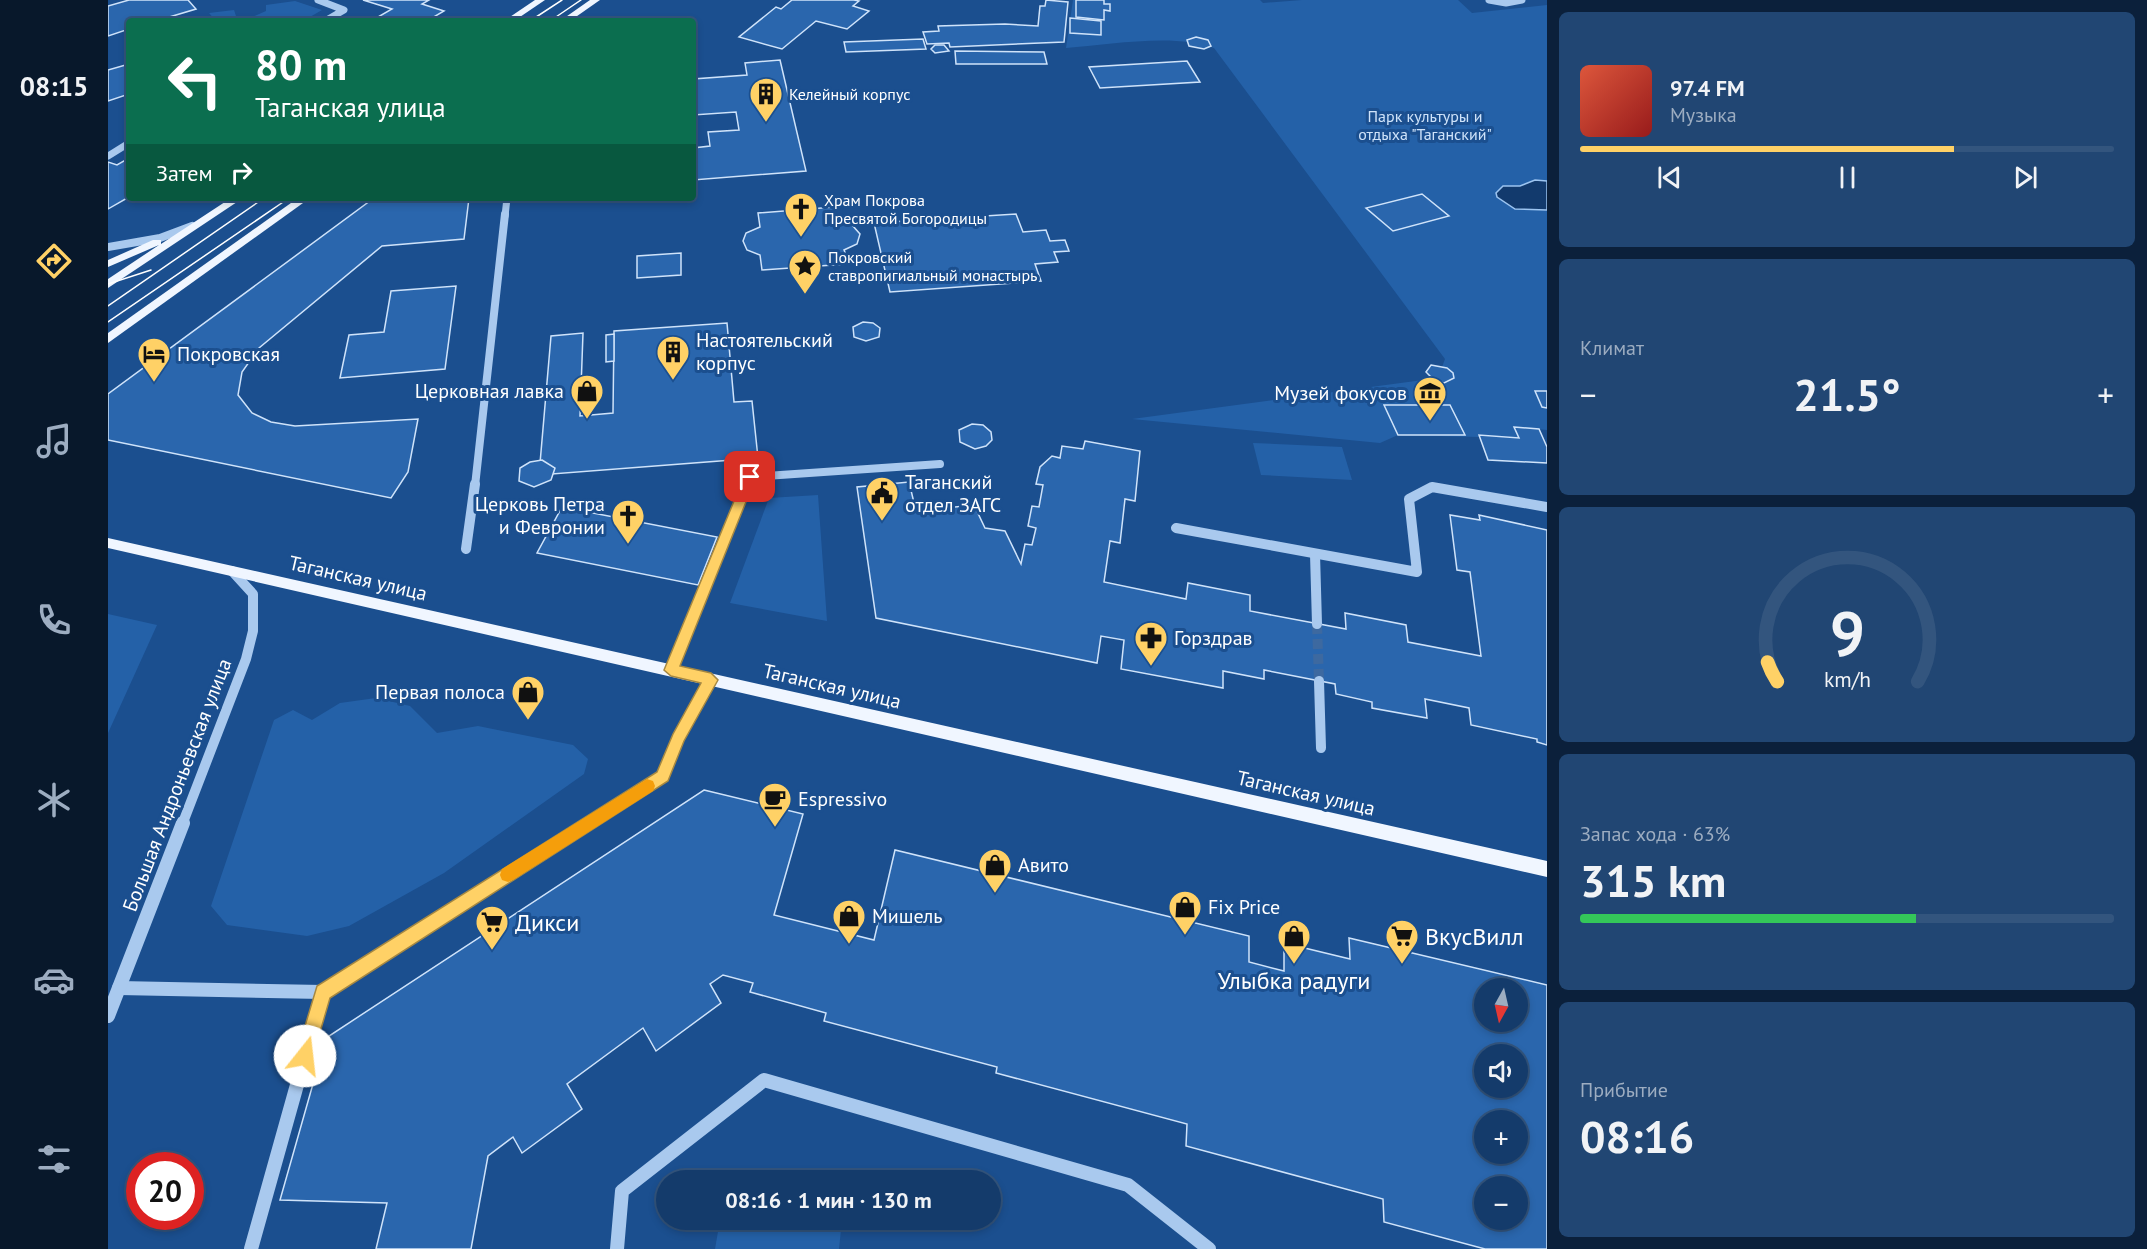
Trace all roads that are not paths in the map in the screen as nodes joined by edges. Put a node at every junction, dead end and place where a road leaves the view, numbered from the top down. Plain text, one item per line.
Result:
1 (318, 0) edge
2 (541, 0) edge
3 (596, 0) edge
4 (1489, 0) edge
5 (1522, 0) edge
6 (330, 18) edge
7 (513, 18) edge
8 (569, 18) edge
9 (126, 145) edge
10 (108, 156) edge
11 (233, 201) edge
12 (301, 201) edge
13 (507, 201) edge
14 (198, 224) junction
15 (108, 247) edge
16 (108, 264) edge
17 (108, 284) edge
18 (108, 339) edge
19 (940, 464) dead end
20 (1547, 507) edge
21 (1176, 528) dead end
22 (108, 543) edge
23 (466, 549) dead end
24 (1316, 554) junction
25 (232, 571) junction
26 (1317, 624) tunnel mouth
27 (671, 670) junction
28 (711, 680) junction
29 (1319, 681) tunnel mouth
30 (1321, 748) dead end
31 (1547, 869) edge
32 (119, 988) junction
33 (323, 992) junction
34 (108, 1016) edge
35 (251, 1249) edge
36 (617, 1249) edge
37 (1209, 1249) edge

1 - 6 street
2 - 7 main road
3 - 8 main road
4 - 5 street
9 - 10 street
11 - 14 main road
12 - 18 main road
13 - 23 street
14 - 15 street
14 - 16 main road
14 - 17 main road
19 - 27 street
20 - 24 street
21 - 24 street
22 - 25 main road, Таганская улица
24 - 26 street
25 - 27 main road, Таганская улица
25 - 32 street, Большая Андроньевская улица
27 - 28 main road, Таганская улица
28 - 31 main road, Таганская улица
28 - 33 street
29 - 30 street
32 - 33 street
32 - 34 street, Большая Андроньевская улица
33 - 35 street
36 - 37 street

